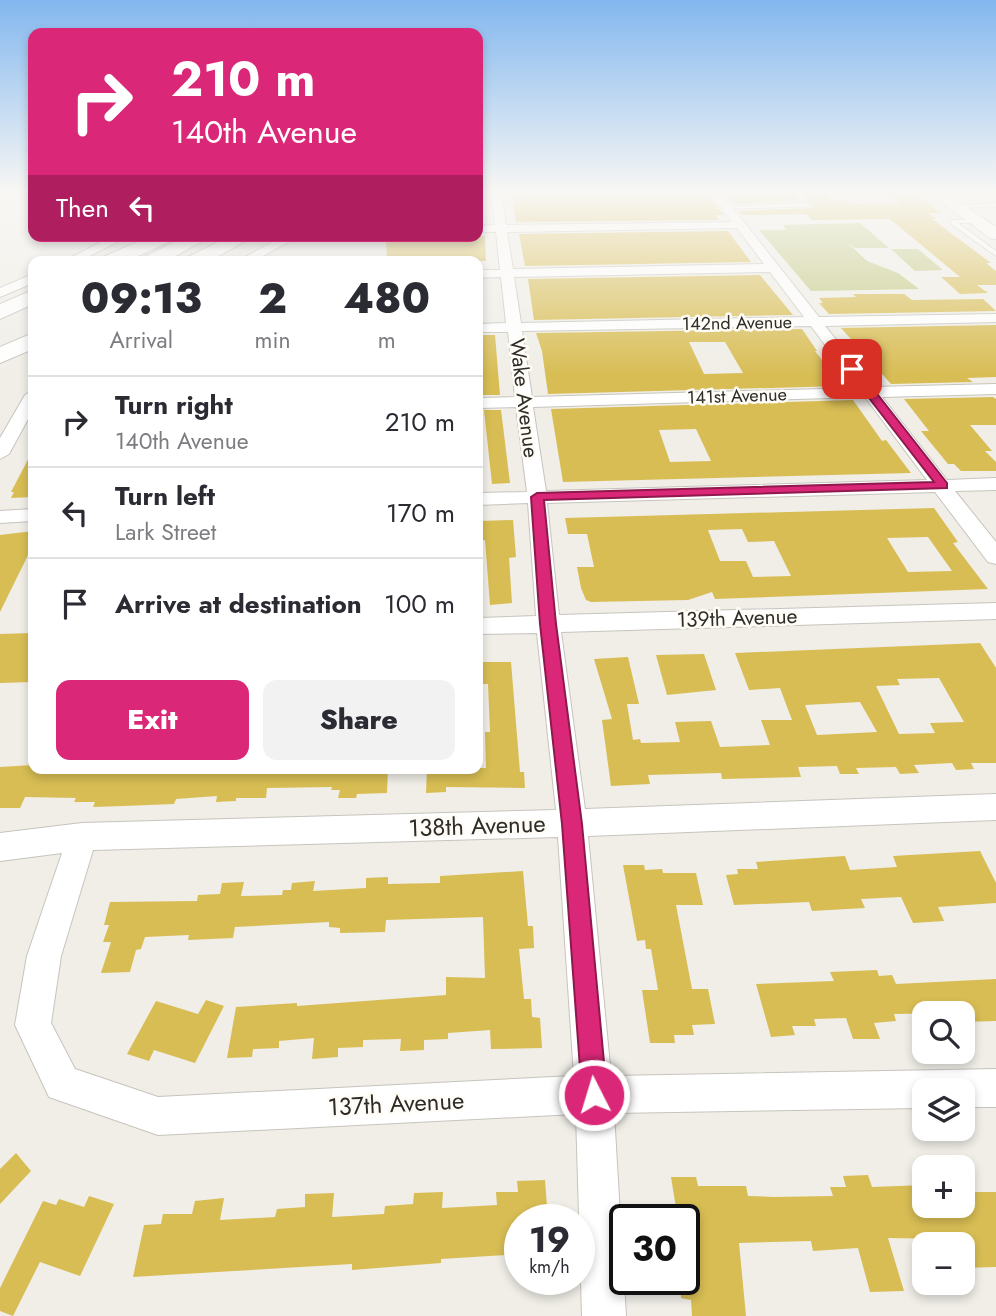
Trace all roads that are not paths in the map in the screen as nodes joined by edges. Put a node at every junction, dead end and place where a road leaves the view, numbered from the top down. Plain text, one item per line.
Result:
1 (500, 253) edge
2 (764, 253) edge
3 (776, 268) junction
4 (508, 273) junction
5 (483, 274) edge
6 (28, 280) edge
7 (0, 293) edge
8 (28, 298) edge
9 (0, 312) edge
10 (996, 318) edge
11 (28, 319) edge
12 (816, 322) junction
13 (514, 327) junction
14 (483, 328) edge
15 (0, 333) edge
16 (28, 342) edge
17 (0, 356) edge
18 (996, 389) edge
19 (870, 392) junction
20 (523, 402) junction
21 (483, 403) edge
22 (28, 404) edge
23 (0, 454) edge
24 (996, 484) edge
25 (943, 486) junction
26 (537, 497) junction
27 (483, 499) edge
28 (28, 516) edge
29 (0, 517) edge
30 (996, 557) edge
31 (996, 611) edge
32 (548, 624) junction
33 (483, 626) edge
34 (996, 807) edge
35 (572, 824) junction
36 (82, 837) junction
37 (0, 847) edge
38 (996, 1088) edge
39 (594, 1095) junction
40 (604, 1316) edge

1 - 4 street, Wake Avenue
2 - 3 street
3 - 4 street
3 - 12 street
4 - 5 street
4 - 13 street, Wake Avenue
6 - 7 street
8 - 9 highway
10 - 12 street, 142nd Avenue
11 - 15 highway
12 - 13 street, 142nd Avenue
12 - 19 street
13 - 14 street, 142nd Avenue
13 - 20 street, Wake Avenue
16 - 17 highway
18 - 19 street, 141st Avenue
19 - 20 street, 141st Avenue
19 - 25 street
20 - 21 street, 141st Avenue
20 - 26 street, Wake Avenue
22 - 23 street
24 - 25 street
25 - 26 street
25 - 30 street
26 - 27 street
26 - 32 street, Wake Avenue
28 - 29 street
31 - 32 street, 139th Avenue
32 - 33 street, 139th Avenue
32 - 35 street, Wake Avenue
34 - 35 street, 138th Avenue
35 - 36 street, 138th Avenue
35 - 39 street, Wake Avenue
36 - 37 street, 138th Avenue
36 - 39 street, 137th Avenue
38 - 39 street, 137th Avenue
39 - 40 street, Wake Avenue

